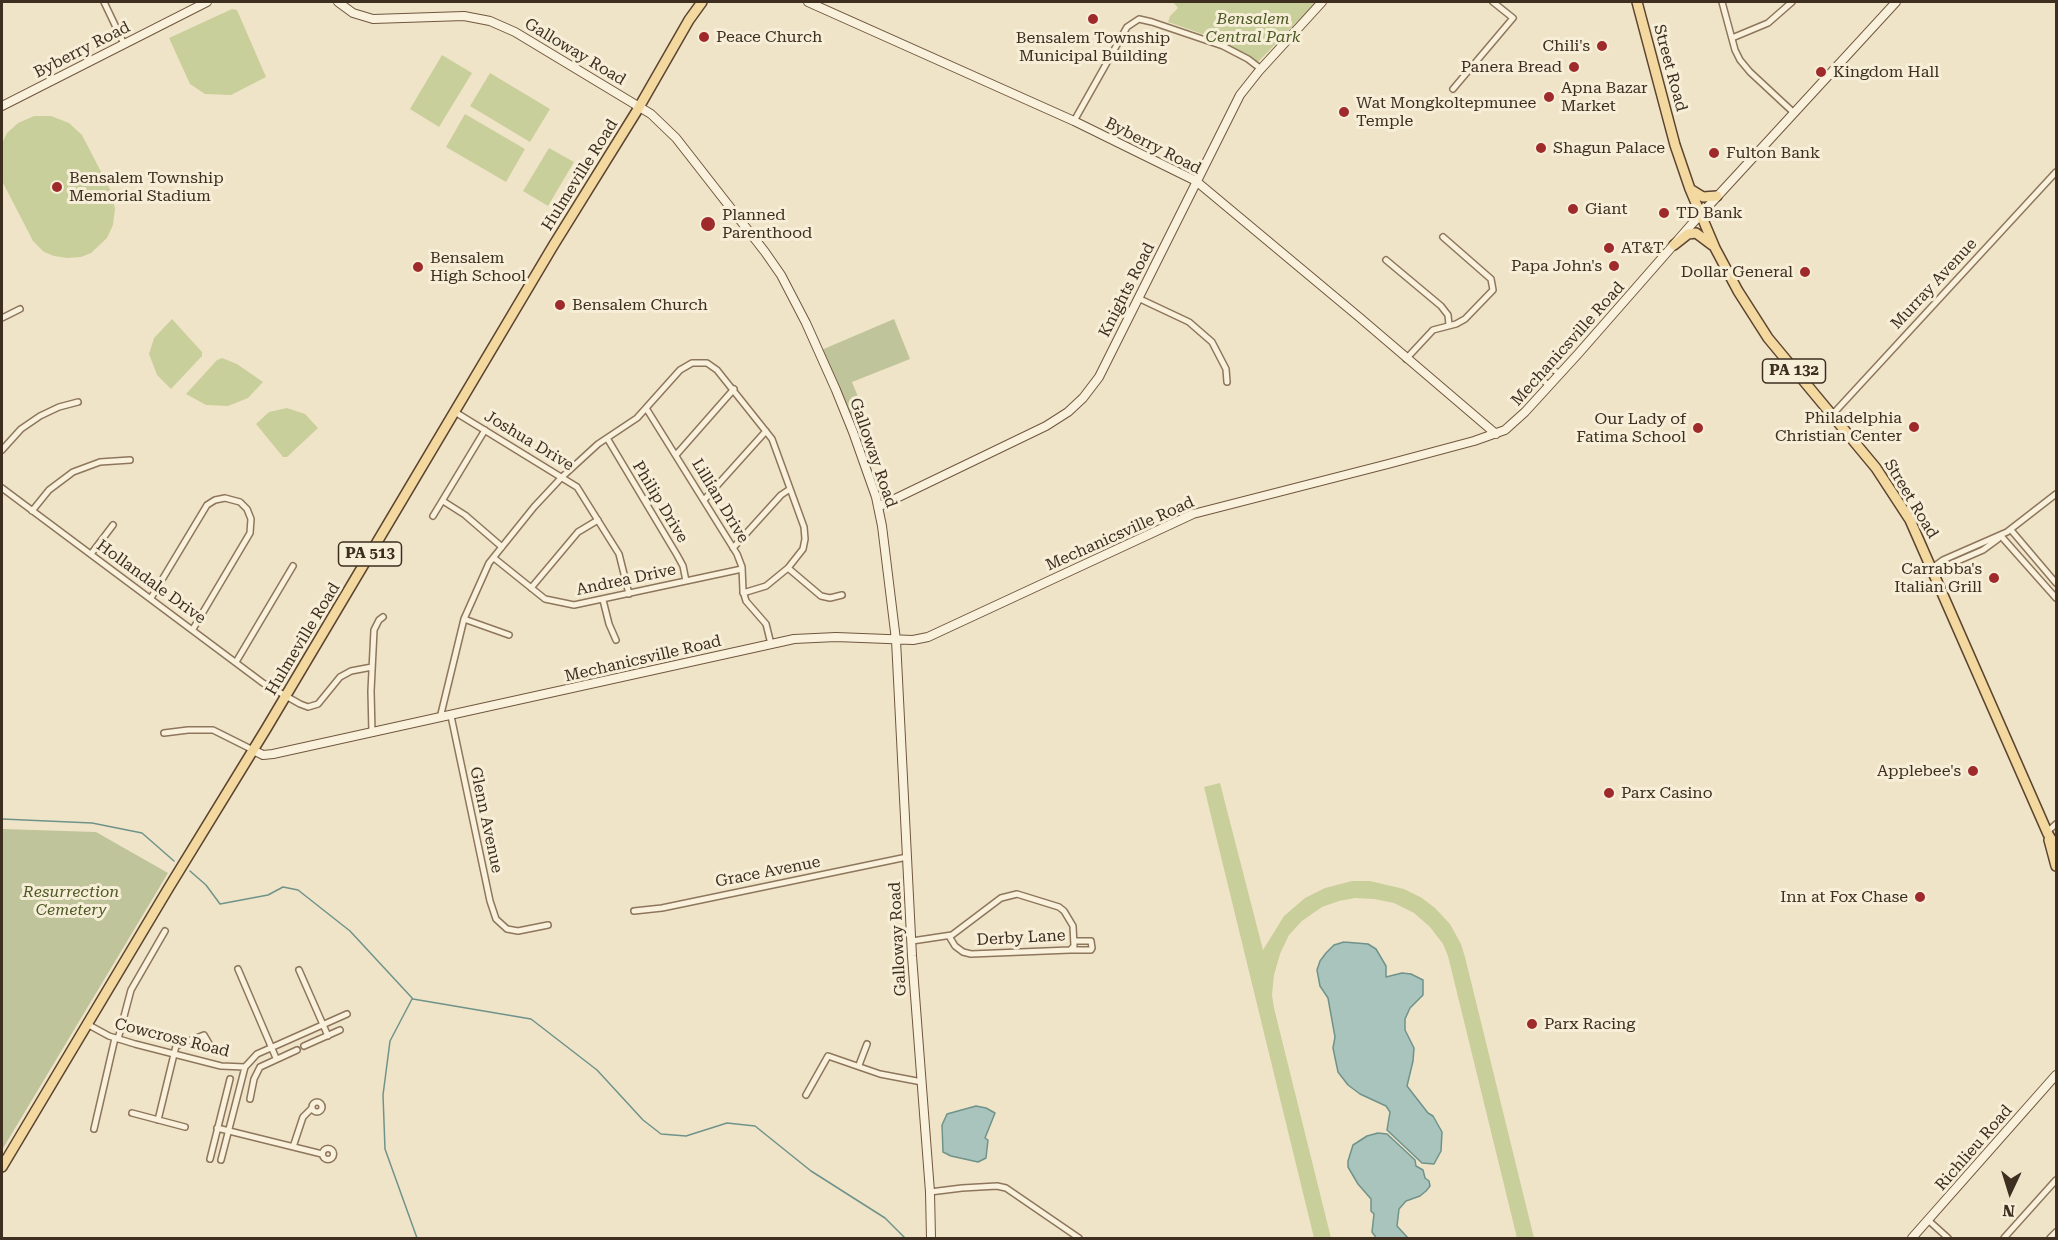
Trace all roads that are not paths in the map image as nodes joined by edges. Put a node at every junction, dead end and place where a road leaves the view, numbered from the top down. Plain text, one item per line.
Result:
1 (104, 2) edge
2 (207, 2) edge
3 (338, 2) edge
4 (702, 2) edge
5 (808, 2) edge
6 (1322, 2) edge
7 (1493, 2) edge
8 (1637, 2) edge
9 (1722, 2) edge
10 (1792, 2) edge
11 (1896, 2) edge
12 (1732, 38) junction
13 (124, 44) junction
14 (1261, 69) junction
15 (1453, 89) dead end
16 (2, 106) edge
17 (639, 106) junction
18 (1793, 112) junction
19 (1074, 121) junction
20 (2056, 172) edge
21 (1196, 181) junction
22 (1690, 189) junction
23 (1717, 196) junction
24 (1700, 215) junction
25 (1443, 237) dead end
26 (1674, 244) junction
27 (1715, 249) junction
28 (1386, 260) dead end
29 (1138, 298) junction
30 (20, 309) dead end
31 (2, 318) edge
32 (1449, 325) junction
33 (1406, 358) junction
34 (1560, 374) junction
35 (1227, 382) dead end
36 (1549, 386) junction
37 (734, 389) junction
38 (78, 402) dead end
39 (646, 408) junction
40 (455, 412) junction
41 (1832, 415) junction
42 (485, 430) junction
43 (766, 431) junction
44 (1496, 434) junction
45 (607, 438) junction
46 (2, 450) edge
47 (676, 454) junction
48 (130, 459) dead end
49 (562, 477) junction
50 (2, 489) edge
51 (790, 489) junction
52 (2056, 494) edge
53 (704, 500) junction
54 (443, 501) junction
55 (878, 507) junction
56 (32, 511) junction
57 (433, 516) dead end
58 (598, 520) junction
59 (113, 525) dead end
60 (2011, 530) junction
61 (2001, 536) junction
62 (502, 547) junction
63 (733, 548) junction
64 (91, 554) junction
65 (494, 558) junction
66 (292, 566) dead end
67 (788, 567) junction
68 (1932, 568) junction
69 (742, 569) junction
70 (686, 581) junction
71 (2056, 583) edge
72 (531, 588) junction
73 (743, 593) junction
74 (629, 594) junction
75 (842, 596) dead end
76 (151, 598) junction
77 (2056, 598) edge
78 (603, 600) junction
79 (383, 617) dead end
80 (464, 619) junction
81 (193, 629) junction
82 (509, 635) dead end
83 (616, 640) dead end
84 (896, 640) junction
85 (771, 644) junction
86 (236, 662) junction
87 (372, 667) junction
88 (285, 697) junction
89 (451, 716) junction
90 (440, 718) junction
91 (164, 733) dead end
92 (372, 733) junction
93 (253, 750) junction
94 (2056, 824) edge
95 (2051, 832) edge
96 (2056, 847) edge
97 (907, 857) junction
98 (2056, 866) edge
99 (634, 912) dead end
100 (548, 925) dead end
101 (165, 932) dead end
102 (949, 936) junction
103 (912, 941) junction
104 (1074, 941) junction
105 (1072, 950) junction
106 (238, 969) dead end
107 (299, 970) dead end
108 (347, 1014) dead end
109 (87, 1024) junction
110 (324, 1026) junction
111 (340, 1030) dead end
112 (151, 1035) dead end
113 (328, 1036) junction
114 (116, 1039) junction
115 (867, 1044) dead end
116 (176, 1046) junction
117 (304, 1046) dead end
118 (271, 1048) junction
119 (297, 1050) dead end
120 (214, 1053) dead end
121 (175, 1054) junction
122 (276, 1058) junction
123 (859, 1065) junction
124 (245, 1067) junction
125 (2056, 1075) edge
126 (230, 1079) dead end
127 (922, 1082) junction
128 (806, 1095) dead end
129 (250, 1099) dead end
130 (312, 1108) dead end
131 (132, 1113) dead end
132 (158, 1120) junction
133 (185, 1127) dead end
134 (217, 1128) junction
135 (94, 1129) dead end
136 (228, 1131) junction
137 (293, 1147) junction
138 (322, 1154) dead end
139 (210, 1159) dead end
140 (221, 1160) dead end
141 (2, 1167) edge
142 (2056, 1180) edge
143 (930, 1192) junction
144 (1928, 1221) junction
145 (2056, 1232) edge
146 (931, 1239) edge
147 (1078, 1239) edge
148 (1912, 1239) edge
149 (1948, 1239) edge
150 (2004, 1239) edge
151 (2050, 1239) edge

1 - 13 street
2 - 13 street, Byberry Road
3 - 17 street, Galloway Road
4 - 17 main road, Hulmeville Road / PA 513
5 - 19 street, Byberry Road
6 - 14 street, Knights Road
7 - 15 street
8 - 22 main road, Street Road / PA 132
9 - 12 street
10 - 12 street
11 - 18 street, Mechanicsville Road
12 - 18 street
13 - 16 street, Byberry Road
14 - 19 street
14 - 21 street, Knights Road
17 - 40 main road, Hulmeville Road / PA 513
17 - 55 street, Galloway Road
18 - 23 street, Mechanicsville Road
19 - 21 street, Byberry Road
20 - 41 street, Murray Avenue
21 - 29 street, Knights Road
21 - 33 street, Byberry Road
22 - 23 main road
22 - 24 main road, Street Road / PA 132
23 - 24 street, Mechanicsville Road
24 - 26 street, Mechanicsville Road
24 - 27 main road, Street Road / PA 132
25 - 32 street
26 - 27 main road
26 - 34 street, Mechanicsville Road
27 - 41 main road, Street Road / PA 132
28 - 32 street
29 - 35 street
29 - 55 street, Knights Road
30 - 31 street
32 - 33 street
33 - 44 street, Byberry Road
34 - 36 street, Mechanicsville Road
34 - 36 street
36 - 44 street, Mechanicsville Road
37 - 39 street
37 - 43 street
37 - 47 street
38 - 46 street
39 - 45 street
39 - 47 street, Lillian Drive
40 - 42 street, Joshua Drive
40 - 88 main road, Hulmeville Road / PA 513
41 - 68 main road, Street Road / PA 132
42 - 49 street, Joshua Drive
42 - 54 street
43 - 51 street
43 - 53 street
44 - 84 street, Mechanicsville Road
45 - 49 street
45 - 70 street, Philip Drive
47 - 53 street, Lillian Drive
48 - 56 street
49 - 58 street, Joshua Drive
49 - 62 street
50 - 56 street, Hollandale Drive
51 - 63 street
51 - 67 street
52 - 60 street
53 - 63 street, Lillian Drive
54 - 57 street
54 - 62 street
55 - 84 street, Galloway Road
56 - 64 street, Hollandale Drive
58 - 72 street
58 - 74 street, Joshua Drive
59 - 64 street
60 - 61 street
60 - 71 street
61 - 68 street
61 - 77 street
62 - 65 street
63 - 69 street, Lillian Drive
64 - 76 street, Hollandale Drive
65 - 72 street, Andrea Drive
65 - 80 street
66 - 86 street
67 - 73 street
67 - 75 street
68 - 95 main road, Street Road / PA 132
69 - 70 street, Andrea Drive
69 - 73 street, Lillian Drive
70 - 74 street, Andrea Drive
72 - 78 street, Andrea Drive
73 - 85 street
74 - 78 street, Andrea Drive
76 - 81 street, Hollandale Drive
76 - 81 street
78 - 83 street
79 - 87 street
80 - 82 street
80 - 90 street
81 - 86 street, Hollandale Drive
84 - 85 street, Mechanicsville Road
84 - 97 street, Galloway Road
85 - 89 street, Mechanicsville Road
86 - 88 street, Hollandale Drive
87 - 88 street, Hollandale Drive
87 - 92 street
88 - 93 main road, Hulmeville Road / PA 513
89 - 90 street, Mechanicsville Road
89 - 100 street, Glenn Avenue
90 - 92 street, Mechanicsville Road
91 - 93 street
92 - 93 street, Mechanicsville Road
93 - 109 main road, Hulmeville Road / PA 513
94 - 95 street
95 - 96 main road, Street Road / PA 132
95 - 98 main road, Street Road / PA 132
97 - 99 street, Grace Avenue
97 - 103 street, Galloway Road
101 - 114 street
102 - 103 street, Derby Lane
102 - 104 street, Derby Lane
102 - 105 street, Derby Lane
103 - 127 street, Galloway Road
104 - 105 street, Derby Lane
104 - 105 street
106 - 118 street
107 - 110 street
108 - 110 street, Cowcross Road
109 - 114 street, Cowcross Road
109 - 141 main road, Hulmeville Road / PA 513
110 - 113 street
110 - 118 street, Cowcross Road
111 - 113 street
112 - 116 street
113 - 117 street
114 - 121 street, Cowcross Road
114 - 135 street
115 - 123 street
116 - 120 street
116 - 121 street
118 - 122 street
118 - 124 street, Cowcross Road
119 - 122 street
121 - 124 street, Cowcross Road
121 - 132 street
122 - 129 street
123 - 127 street
123 - 128 street
124 - 136 street
125 - 144 street, Richlieu Road
126 - 134 street
127 - 143 street, Galloway Road
130 - 137 street
131 - 132 street
132 - 133 street
134 - 136 street
134 - 139 street
136 - 137 street
136 - 140 street
137 - 138 street
142 - 150 street
143 - 146 street, Galloway Road
143 - 147 street
144 - 148 street, Richlieu Road
144 - 149 street
145 - 151 street

